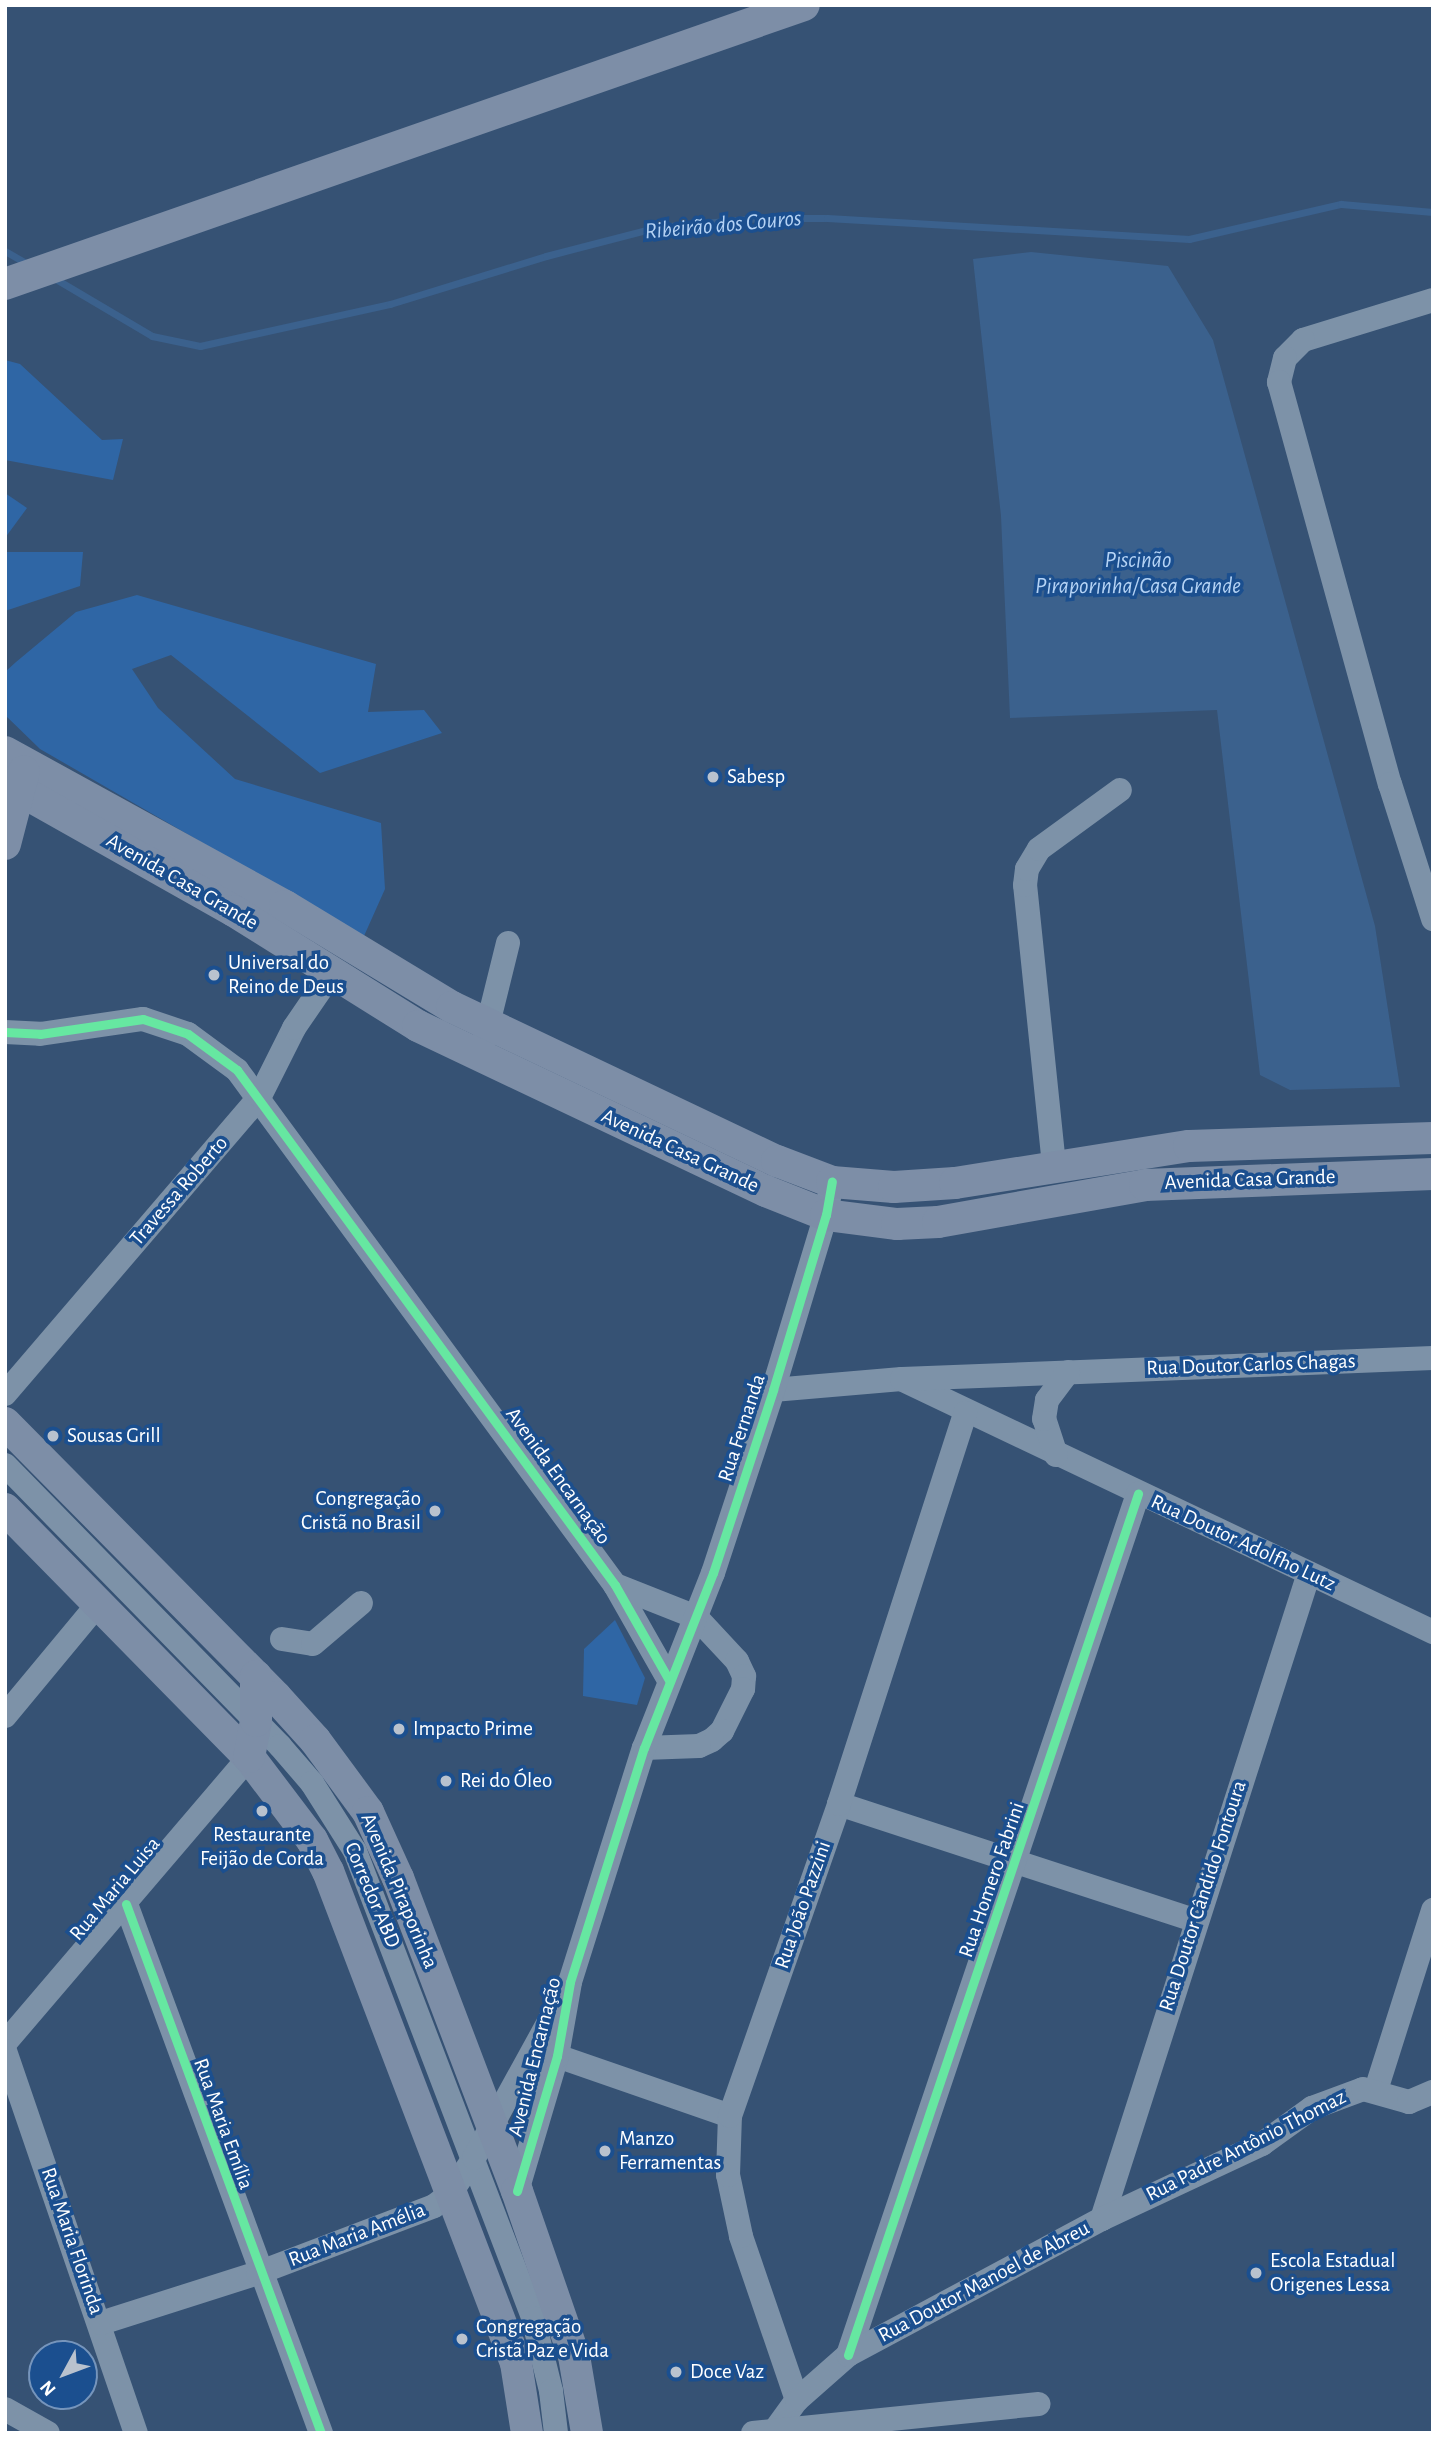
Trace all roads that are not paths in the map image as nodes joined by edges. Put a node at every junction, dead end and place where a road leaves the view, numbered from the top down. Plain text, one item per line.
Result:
1 (804, 5) edge
2 (6, 284) edge
3 (1433, 300) edge
4 (14, 772) edge
5 (1120, 790) dead end
6 (5, 844) edge
7 (1433, 919) edge
8 (508, 943) dead end
9 (331, 974) junction
10 (491, 1025) junction
11 (5, 1032) edge
12 (478, 1055) junction
13 (260, 1096) junction
14 (1433, 1138) edge
15 (1054, 1165) junction
16 (1433, 1174) edge
17 (832, 1182) junction
18 (827, 1215) junction
19 (1433, 1358) edge
20 (1068, 1373) junction
21 (902, 1379) junction
22 (774, 1390) junction
23 (5, 1394) edge
24 (965, 1413) junction
25 (5, 1423) edge
26 (1056, 1455) junction
27 (5, 1465) edge
28 (1138, 1494) junction
29 (5, 1509) edge
30 (1309, 1573) junction
31 (615, 1585) junction
32 (98, 1604) junction
33 (362, 1604) dead end
34 (696, 1617) junction
35 (1433, 1632) edge
36 (282, 1639) dead end
37 (256, 1676) junction
38 (669, 1680) junction
39 (5, 1716) edge
40 (256, 1721) junction
41 (644, 1748) junction
42 (249, 1757) junction
43 (839, 1804) junction
44 (1017, 1864) junction
45 (126, 1904) junction
46 (1433, 1910) edge
47 (1195, 1920) junction
48 (570, 1982) junction
49 (5, 2043) edge
50 (5, 2051) edge
51 (557, 2056) junction
52 (1376, 2090) junction
53 (1432, 2095) edge
54 (730, 2116) junction
55 (493, 2126) junction
56 (474, 2158) junction
57 (517, 2191) junction
58 (450, 2194) junction
59 (1101, 2219) junction
60 (258, 2273) junction
61 (101, 2323) junction
62 (848, 2355) junction
63 (797, 2400) junction
64 (1039, 2404) dead end
65 (5, 2409) edge
66 (764, 2431) edge
67 (48, 2433) edge
68 (136, 2433) edge
69 (321, 2433) edge
70 (527, 2433) edge
71 (556, 2433) edge
72 (587, 2433) edge

1 - 2 main road
3 - 7 street
4 - 6 main road
4 - 9 main road, Avenida Casa Grande
4 - 10 main road, Avenida Casa Grande
5 - 15 street
8 - 10 street
9 - 12 main road, Avenida Casa Grande
9 - 13 street, Travessa Roberto
10 - 12 street
10 - 17 main road, Avenida Casa Grande
11 - 13 street, Avenida Encarnação
12 - 18 main road, Avenida Casa Grande
13 - 23 street, Travessa Roberto
13 - 31 street, Avenida Encarnação
14 - 15 main road, Avenida Casa Grande
15 - 17 main road, Avenida Casa Grande
16 - 18 main road, Avenida Casa Grande
17 - 18 street, Rua Fernanda
18 - 22 street, Rua Fernanda
19 - 20 street, Rua Doutor Carlos Chagas
20 - 21 street, Rua Doutor Carlos Chagas
20 - 26 street
21 - 22 street, Rua Doutor Carlos Chagas
21 - 24 street, Rua Doutor Adolfho Lutz
22 - 34 street, Rua Fernanda
24 - 26 street, Rua Doutor Adolfho Lutz
24 - 43 street, Rua João Pazzini
25 - 37 main road, Avenida Piraporinha
26 - 28 street, Rua Doutor Adolfho Lutz
27 - 40 street, Corredor ABD
28 - 30 street, Rua Doutor Adolfho Lutz
28 - 44 street, Rua Homero Fabrini
29 - 32 main road
30 - 35 street, Rua Doutor Adolfho Lutz
30 - 47 street, Rua Doutor Cândido Fontoura
31 - 34 street
31 - 38 street, Avenida Encarnação
32 - 39 street
32 - 42 main road
33 - 36 street
34 - 38 street, Rua Fernanda
34 - 41 street
37 - 40 main road
37 - 55 main road, Avenida Piraporinha
38 - 41 street, Avenida Encarnação
40 - 42 main road
40 - 56 street, Corredor ABD
41 - 48 street, Avenida Encarnação
42 - 45 street, Rua Maria Luisa
42 - 58 main road
43 - 44 street
43 - 54 street, Rua João Pazzini
44 - 47 street
44 - 62 street, Rua Homero Fabrini
45 - 49 street, Rua Maria Luisa
45 - 60 street, Rua Maria Emília
46 - 52 street
47 - 59 street, Rua Doutor Cândido Fontoura
48 - 51 street, Avenida Encarnação
48 - 55 street, Avenida Encarnação
50 - 61 street, Rua Maria Florinda
51 - 54 street
51 - 57 street, Avenida Encarnação
52 - 53 street, Rua Padre Antônio Thomaz
52 - 59 street, Rua Padre Antônio Thomaz
54 - 63 street, Rua João Pazzini
55 - 56 street, Avenida Encarnação
55 - 57 main road, Avenida Piraporinha
56 - 58 street, Avenida Encarnação
56 - 71 street, Corredor ABD
57 - 72 main road, Avenida Piraporinha
58 - 60 street, Rua Maria Amélia
58 - 70 main road
59 - 62 street, Rua Doutor Manoel de Abreu
60 - 61 street, Rua Maria Amélia
60 - 69 street, Rua Maria Emília
61 - 68 street, Rua Maria Florinda
62 - 63 street, Rua Doutor Manoel de Abreu
63 - 66 street, Rua Doutor Manoel de Abreu
64 - 66 street
65 - 67 street

